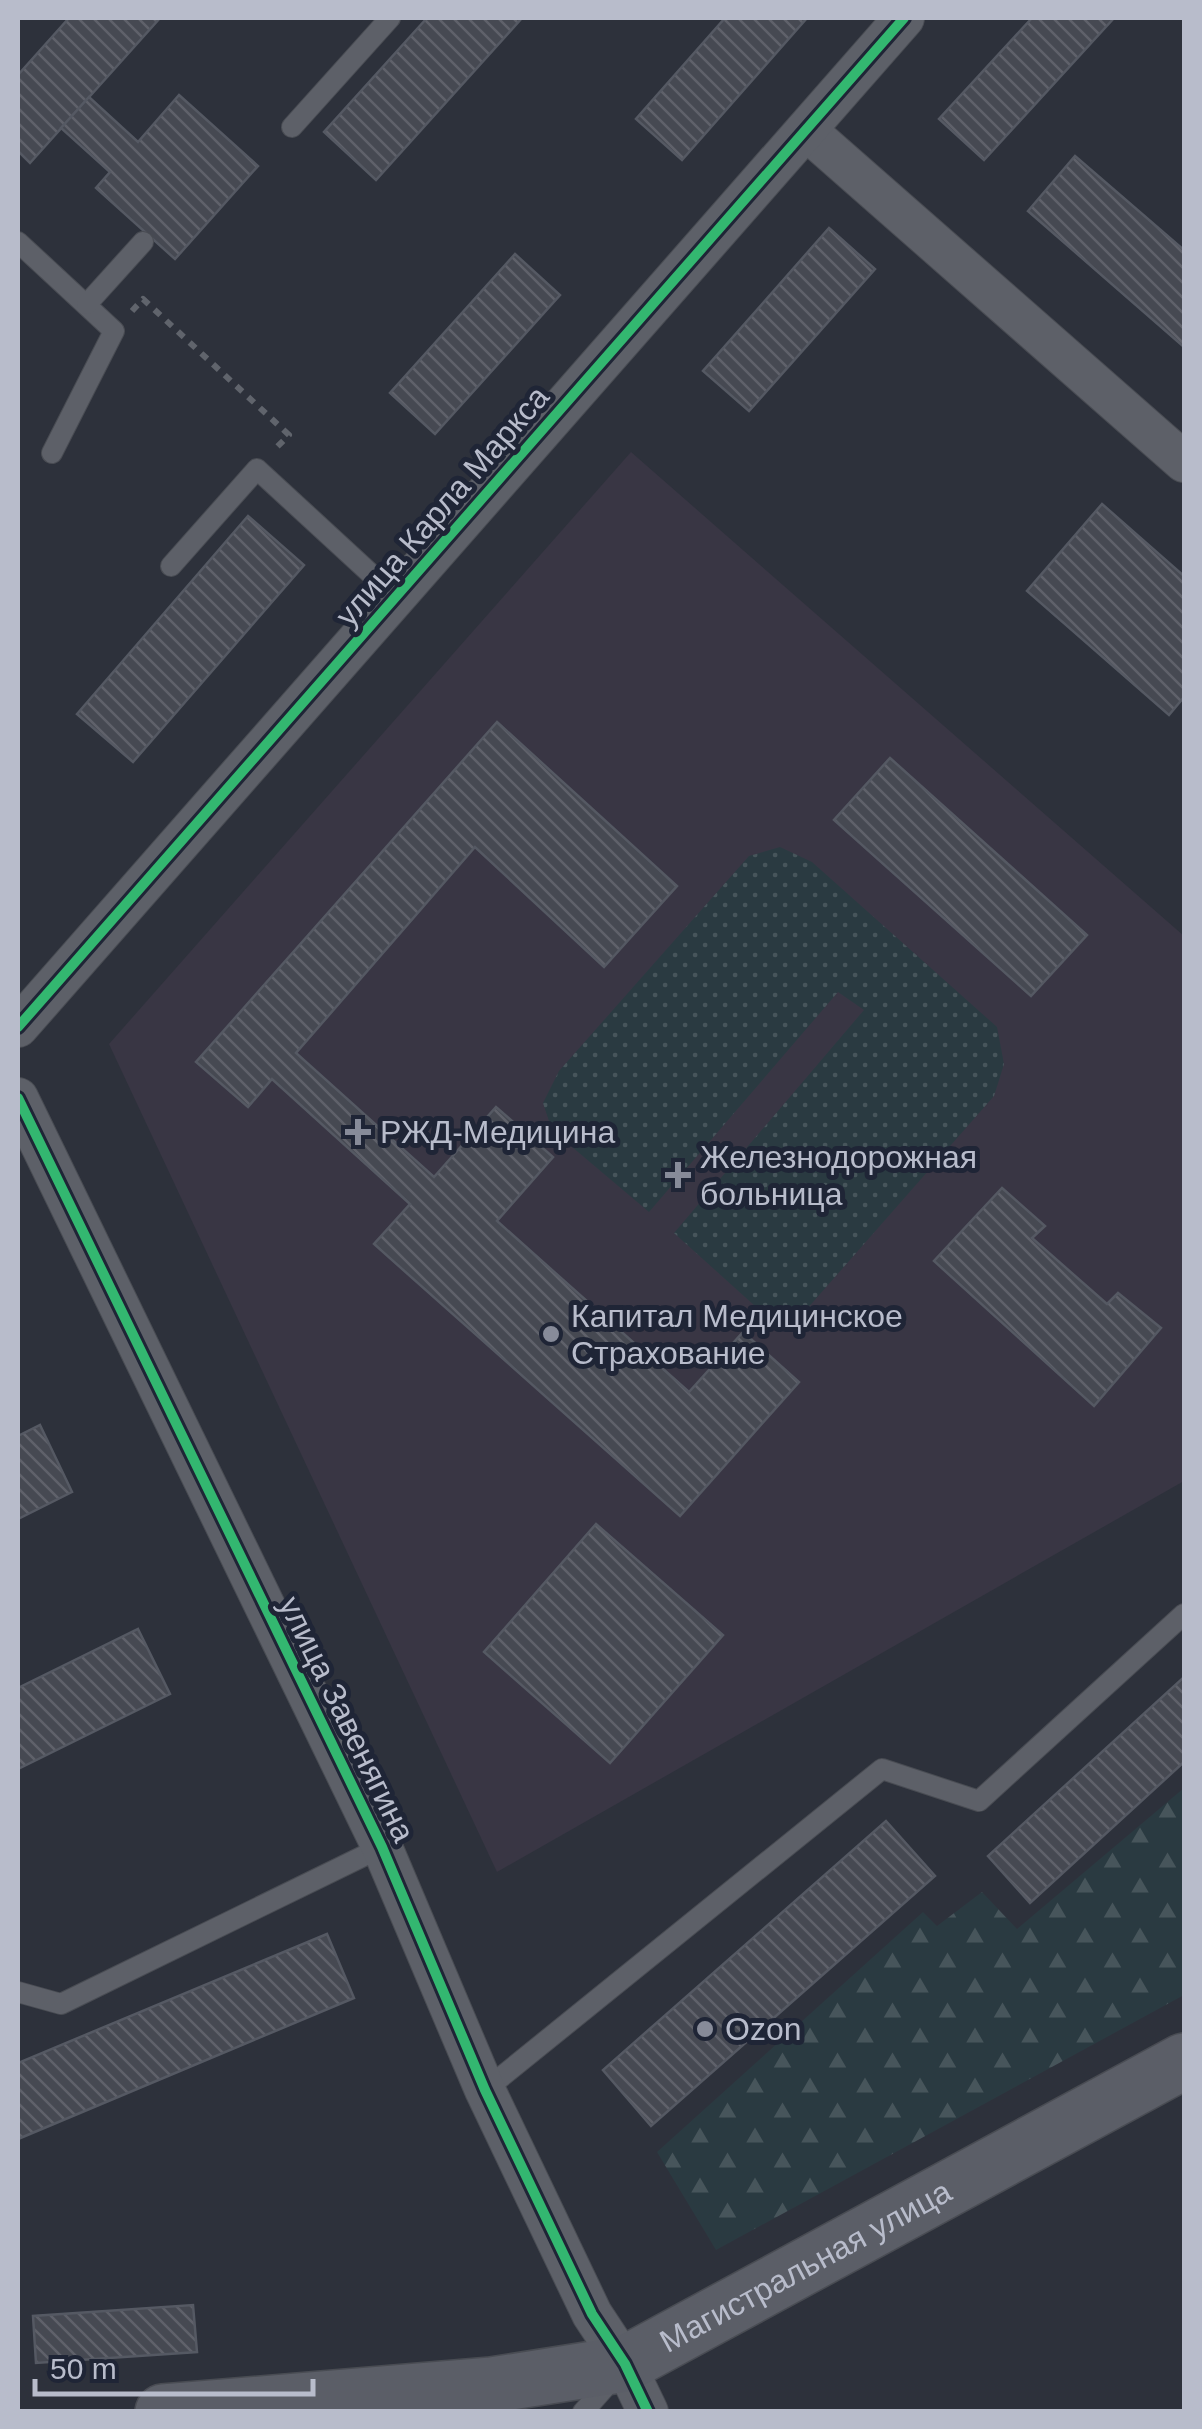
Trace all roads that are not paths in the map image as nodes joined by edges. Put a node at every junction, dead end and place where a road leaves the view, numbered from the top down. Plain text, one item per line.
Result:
1 (390, 18) edge
2 (904, 18) edge
3 (292, 127) dead end
4 (806, 130) junction
5 (18, 242) edge
6 (143, 242) dead end
7 (87, 304) junction
8 (52, 453) dead end
9 (1184, 462) edge
10 (171, 566) dead end
11 (396, 597) junction
12 (18, 1027) edge
13 (18, 1098) edge
14 (1184, 1614) edge
15 (382, 1847) junction
16 (18, 1992) edge
17 (1184, 2062) edge
18 (485, 2090) junction
19 (636, 2388) edge
20 (163, 2412) edge
21 (583, 2412) edge

1 - 3 lane
2 - 4 street, улица Карла Маркса
4 - 9 street
4 - 11 street, улица Карла Маркса
5 - 7 lane
6 - 7 lane
7 - 8 lane
10 - 11 lane
11 - 12 street, улица Карла Маркса
13 - 15 street, улица Завенягина
14 - 18 lane
15 - 16 lane
15 - 18 street, улица Завенягина
17 - 19 main road, Магистральная улица
18 - 19 street, улица Завенягина
19 - 20 main road, Магистральная улица
19 - 21 lane

